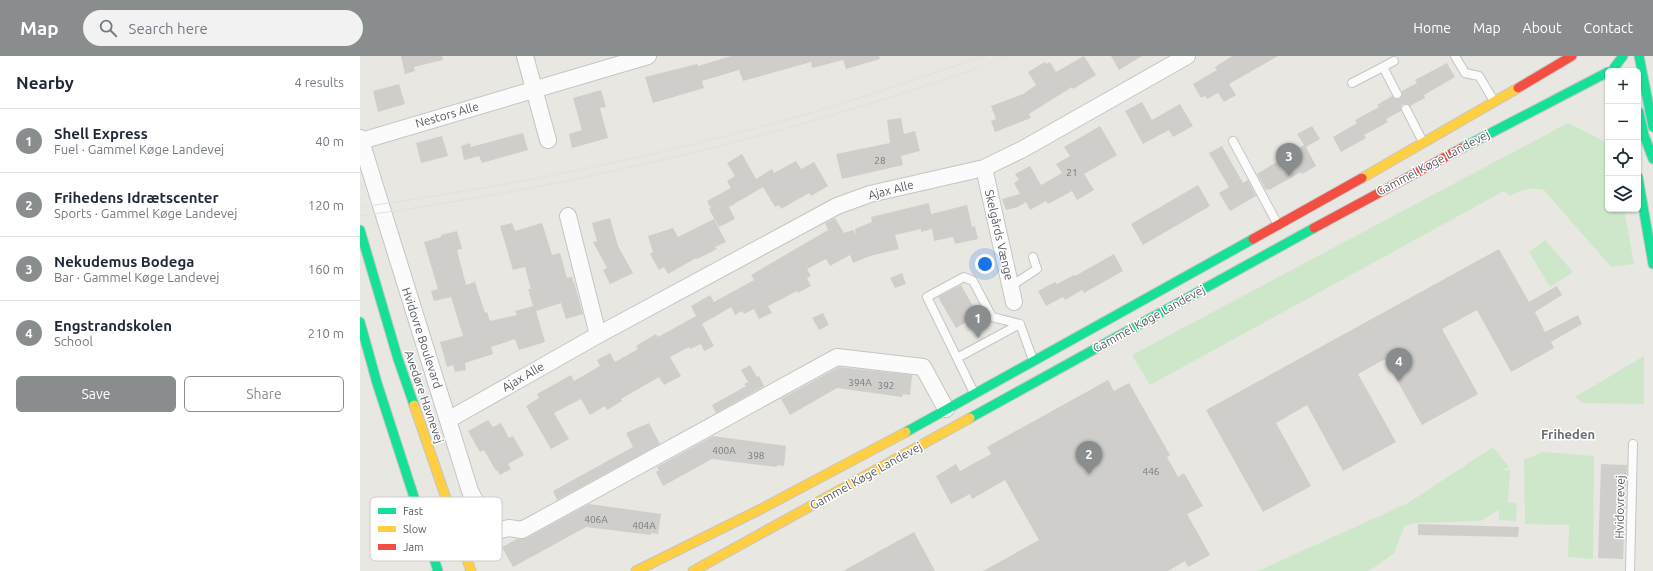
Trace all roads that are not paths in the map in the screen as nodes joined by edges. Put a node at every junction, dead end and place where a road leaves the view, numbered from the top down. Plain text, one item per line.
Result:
1 (525, 56) edge
2 (648, 56) edge
3 (1187, 56) edge
4 (1455, 56) edge
5 (1572, 56) edge
6 (1613, 56) edge
7 (1639, 56) edge
8 (1628, 59) edge
9 (1394, 61) dead end
10 (1383, 67) junction
11 (1611, 68) edge
12 (1615, 68) edge
13 (1605, 74) edge
14 (1352, 83) dead end
15 (534, 89) junction
16 (1397, 94) dead end
17 (1495, 102) junction
18 (1406, 108) dead end
19 (1641, 122) edge
20 (1653, 127) edge
21 (360, 139) edge
22 (548, 140) dead end
23 (1234, 141) dead end
24 (1424, 143) junction
25 (1441, 148) dead end
26 (1653, 159) edge
27 (984, 168) junction
28 (1421, 169) junction
29 (1641, 194) edge
30 (568, 216) dead end
31 (1278, 225) junction
32 (360, 230) edge
33 (1033, 257) dead end
34 (1653, 264) edge
35 (1013, 294) joint
36 (360, 322) edge
37 (1020, 324) junction
38 (598, 334) junction
39 (360, 357) edge
40 (957, 358) junction
41 (1033, 361) junction
42 (377, 383) junction
43 (974, 394) junction
44 (946, 409) junction
45 (448, 420) junction
46 (1633, 444) dead end
47 (403, 462) junction
48 (414, 497) edge
49 (423, 497) edge
50 (446, 497) edge
51 (473, 497) edge
52 (502, 530) edge
53 (435, 561) edge
54 (468, 561) edge
55 (438, 571) edge
56 (471, 571) edge
57 (636, 571) edge
58 (693, 571) edge
59 (1630, 571) edge

1 - 15 street
2 - 15 street, Nestors Alle
3 - 27 street, Ajax Alle
4 - 17 lane
5 - 17 main road, Gammel Køge Landevej
6 - 11 main road
7 - 20 main road
8 - 12 main road, Gammel Køge Landevej
9 - 10 lane
10 - 14 lane
10 - 16 lane
13 - 28 main road, Gammel Køge Landevej
15 - 21 street, Nestors Alle
15 - 22 street
17 - 24 main road, Gammel Køge Landevej
18 - 24 lane
19 - 26 main road
21 - 45 street, Hvidovre Boulevard
23 - 31 lane
24 - 31 main road, Gammel Køge Landevej
25 - 28 main road
27 - 35 street, Skelgårds Vænge
27 - 38 street, Ajax Alle
28 - 58 main road, Gammel Køge Landevej
29 - 34 main road
30 - 38 street
31 - 41 main road, Gammel Køge Landevej
32 - 50 main road, Avedøre Havnevej
33 - 35 lane
36 - 42 main road
37 - 40 lane
37 - 40 lane
37 - 41 lane
38 - 45 street, Ajax Alle
39 - 42 main road
40 - 43 lane
41 - 43 main road, Gammel Køge Landevej
42 - 47 main road
43 - 44 main road, Gammel Køge Landevej
44 - 52 street, Hvidovre Boulevard
44 - 57 main road, Gammel Køge Landevej
45 - 51 street, Hvidovre Boulevard
46 - 59 lane, Hvidovrevej
47 - 48 main road
47 - 49 main road
53 - 55 main road
54 - 56 main road, Avedøre Havnevej

